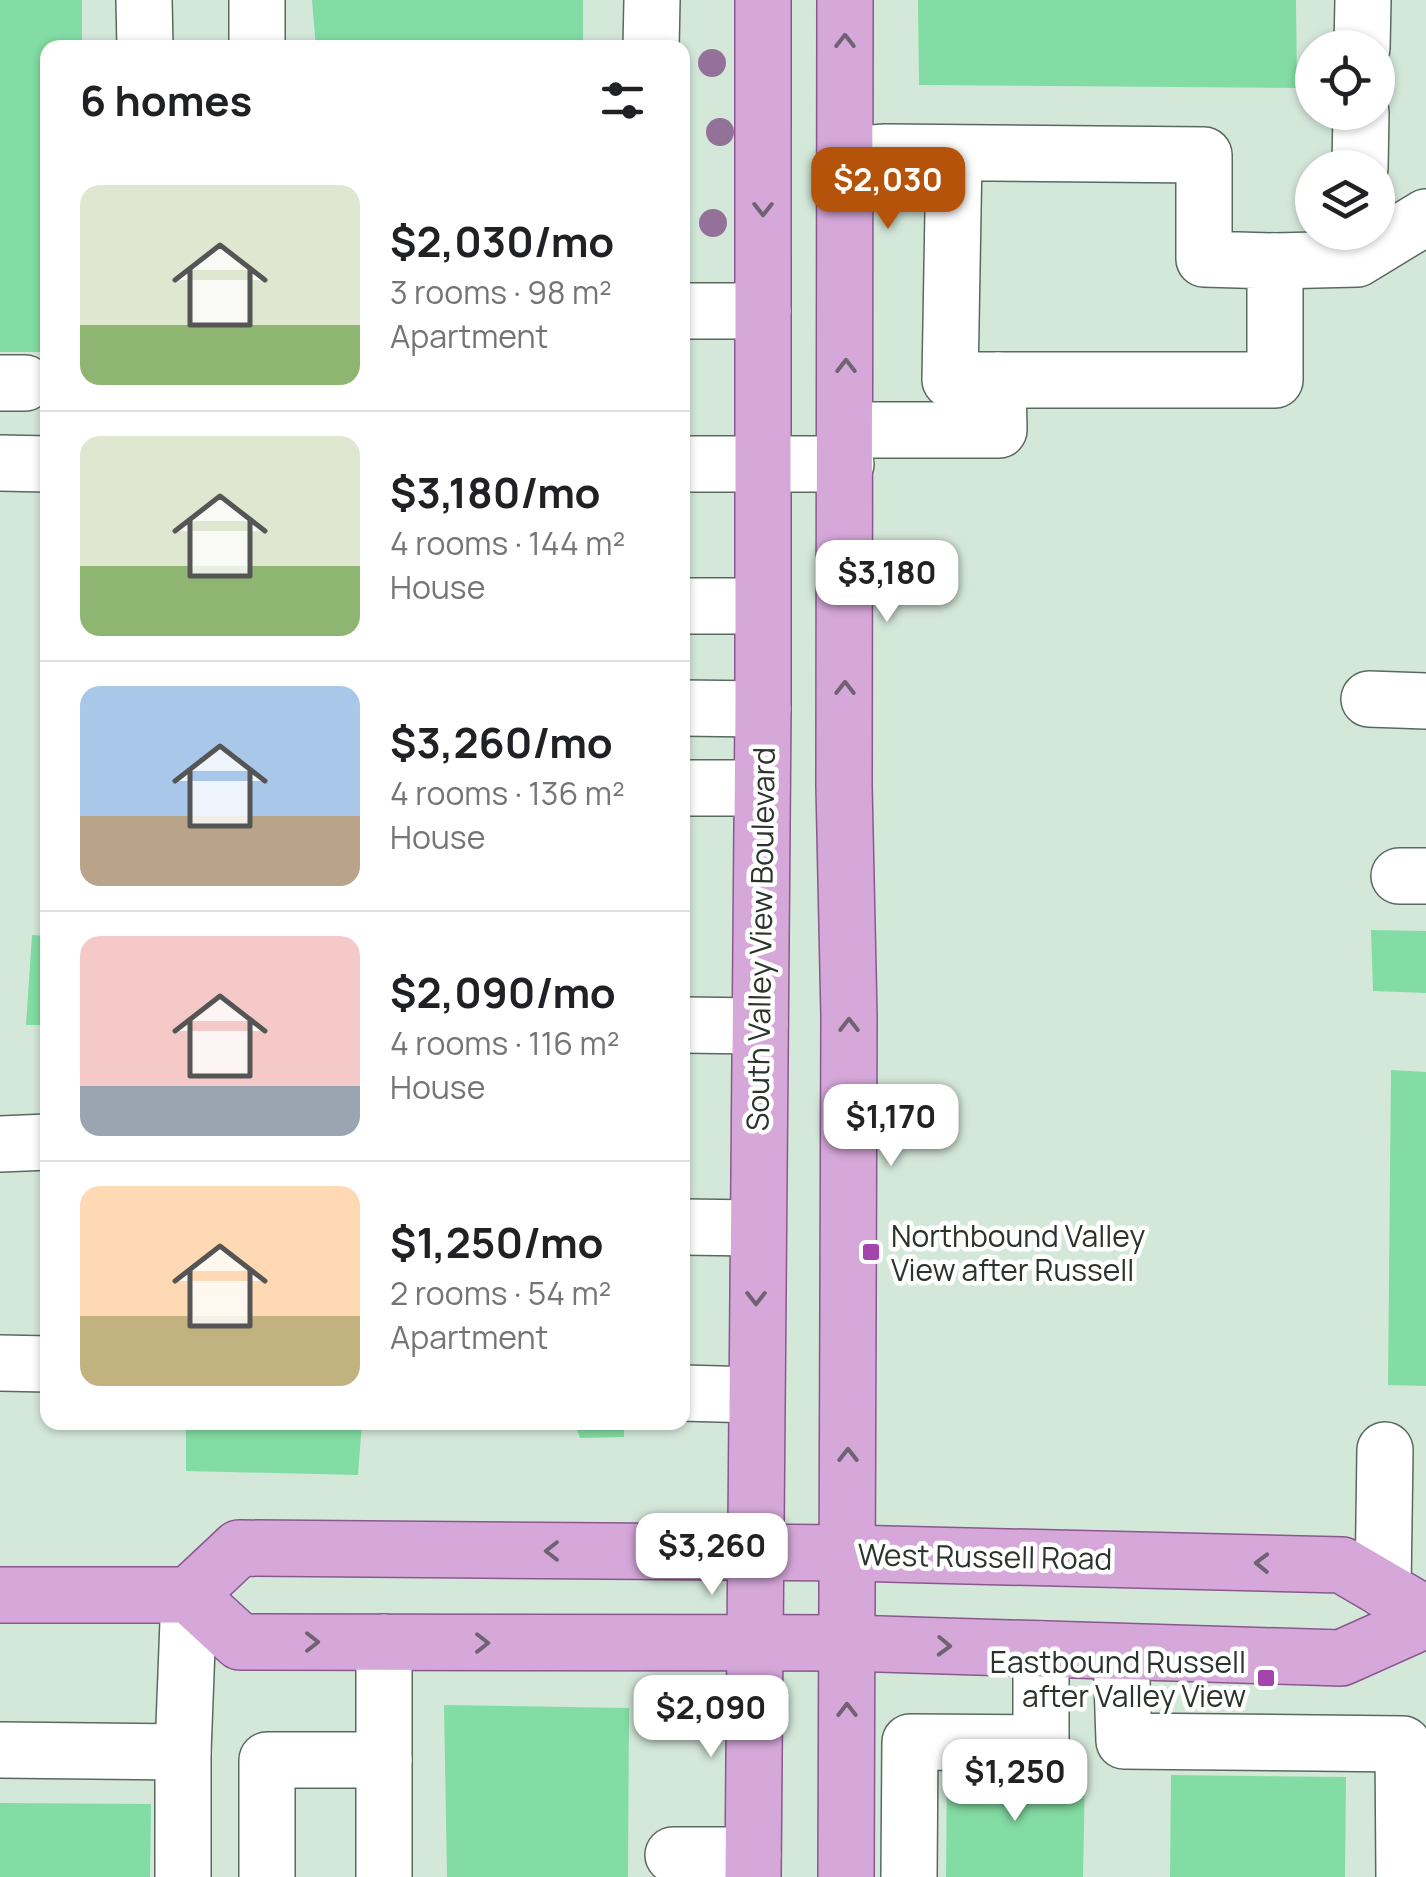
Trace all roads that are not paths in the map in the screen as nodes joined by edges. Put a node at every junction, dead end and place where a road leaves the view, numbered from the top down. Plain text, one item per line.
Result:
1 (144, 0) edge
2 (258, 0) edge
3 (652, 0) edge
4 (762, 0) edge
5 (845, 0) edge
6 (1363, 0) edge
7 (1362, 30) edge
8 (144, 40) edge
9 (257, 40) edge
10 (652, 40) edge
11 (846, 155) junction
12 (954, 155) junction
13 (1426, 216) edge
14 (1395, 229) edge
15 (1332, 250) edge
16 (1275, 261) junction
17 (690, 311) edge
18 (763, 311) junction
19 (998, 380) junction
20 (846, 447) junction
21 (0, 464) edge
22 (40, 464) edge
23 (690, 464) edge
24 (763, 464) junction
25 (690, 606) edge
26 (762, 606) junction
27 (1369, 699) dead end
28 (1426, 700) edge
29 (690, 708) edge
30 (763, 708) junction
31 (690, 788) edge
32 (762, 788) junction
33 (690, 1025) edge
34 (760, 1026) junction
35 (40, 1142) edge
36 (0, 1144) edge
37 (690, 1227) edge
38 (756, 1228) junction
39 (0, 1364) edge
40 (40, 1364) edge
41 (690, 1394) edge
42 (756, 1395) junction
43 (1385, 1450) dead end
44 (755, 1552) junction
45 (847, 1553) junction
46 (0, 1595) edge
47 (189, 1595) junction
48 (1404, 1615) edge
49 (384, 1642) junction
50 (754, 1644) junction
51 (846, 1644) junction
52 (1041, 1649) junction
53 (1122, 1652) junction
54 (1414, 1744) edge
55 (0, 1750) edge
56 (182, 1752) junction
57 (384, 1760) junction
58 (846, 1763) junction
59 (910, 1764) junction
60 (672, 1854) dead end
61 (753, 1866) edge
62 (182, 1877) edge
63 (266, 1877) edge
64 (384, 1877) edge
65 (846, 1877) edge
66 (909, 1877) edge
67 (1404, 1877) edge

1 - 8 street
2 - 9 street
3 - 10 street
4 -> 18 main road, South Valley View Boulevard
11 -> 5 main road
6 - 7 street
11 - 12 street
20 -> 11 main road
12 - 16 street
12 - 19 street
13 - 14 street
15 - 16 street
16 - 19 street
17 - 18 street
18 - 24 main road, South Valley View Boulevard
19 - 20 street
20 - 24 street
45 -> 20 main road
21 - 22 street
23 - 24 street
24 - 26 main road, South Valley View Boulevard
25 - 26 street
26 - 30 main road, South Valley View Boulevard
27 - 28 street
29 - 30 street
30 - 32 main road, South Valley View Boulevard
31 - 32 street
32 - 34 main road, South Valley View Boulevard
33 - 34 street
34 - 38 main road, South Valley View Boulevard
35 - 36 street
37 - 38 street
38 -> 42 main road, South Valley View Boulevard
39 - 40 street
41 - 42 street
42 - 44 main road, South Valley View Boulevard
43 - 48 street
44 - 45 main road, West Russell Road
44 -> 47 main road, West Russell Road
44 - 50 main road, South Valley View Boulevard
48 -> 45 main road, West Russell Road
45 - 51 main road
46 - 47 main road
47 -> 49 main road
47 - 56 street
48 - 53 main road
49 -> 50 main road
49 - 57 street
50 - 51 main road
50 - 61 main road, South Valley View Boulevard
51 -> 52 main road
58 -> 51 main road
52 - 53 main road
52 - 59 street
53 - 54 street
54 - 67 street
55 - 56 street
56 - 62 street
57 - 63 street
57 - 64 street
58 - 59 street
58 - 65 main road
59 - 66 street
60 - 61 street

